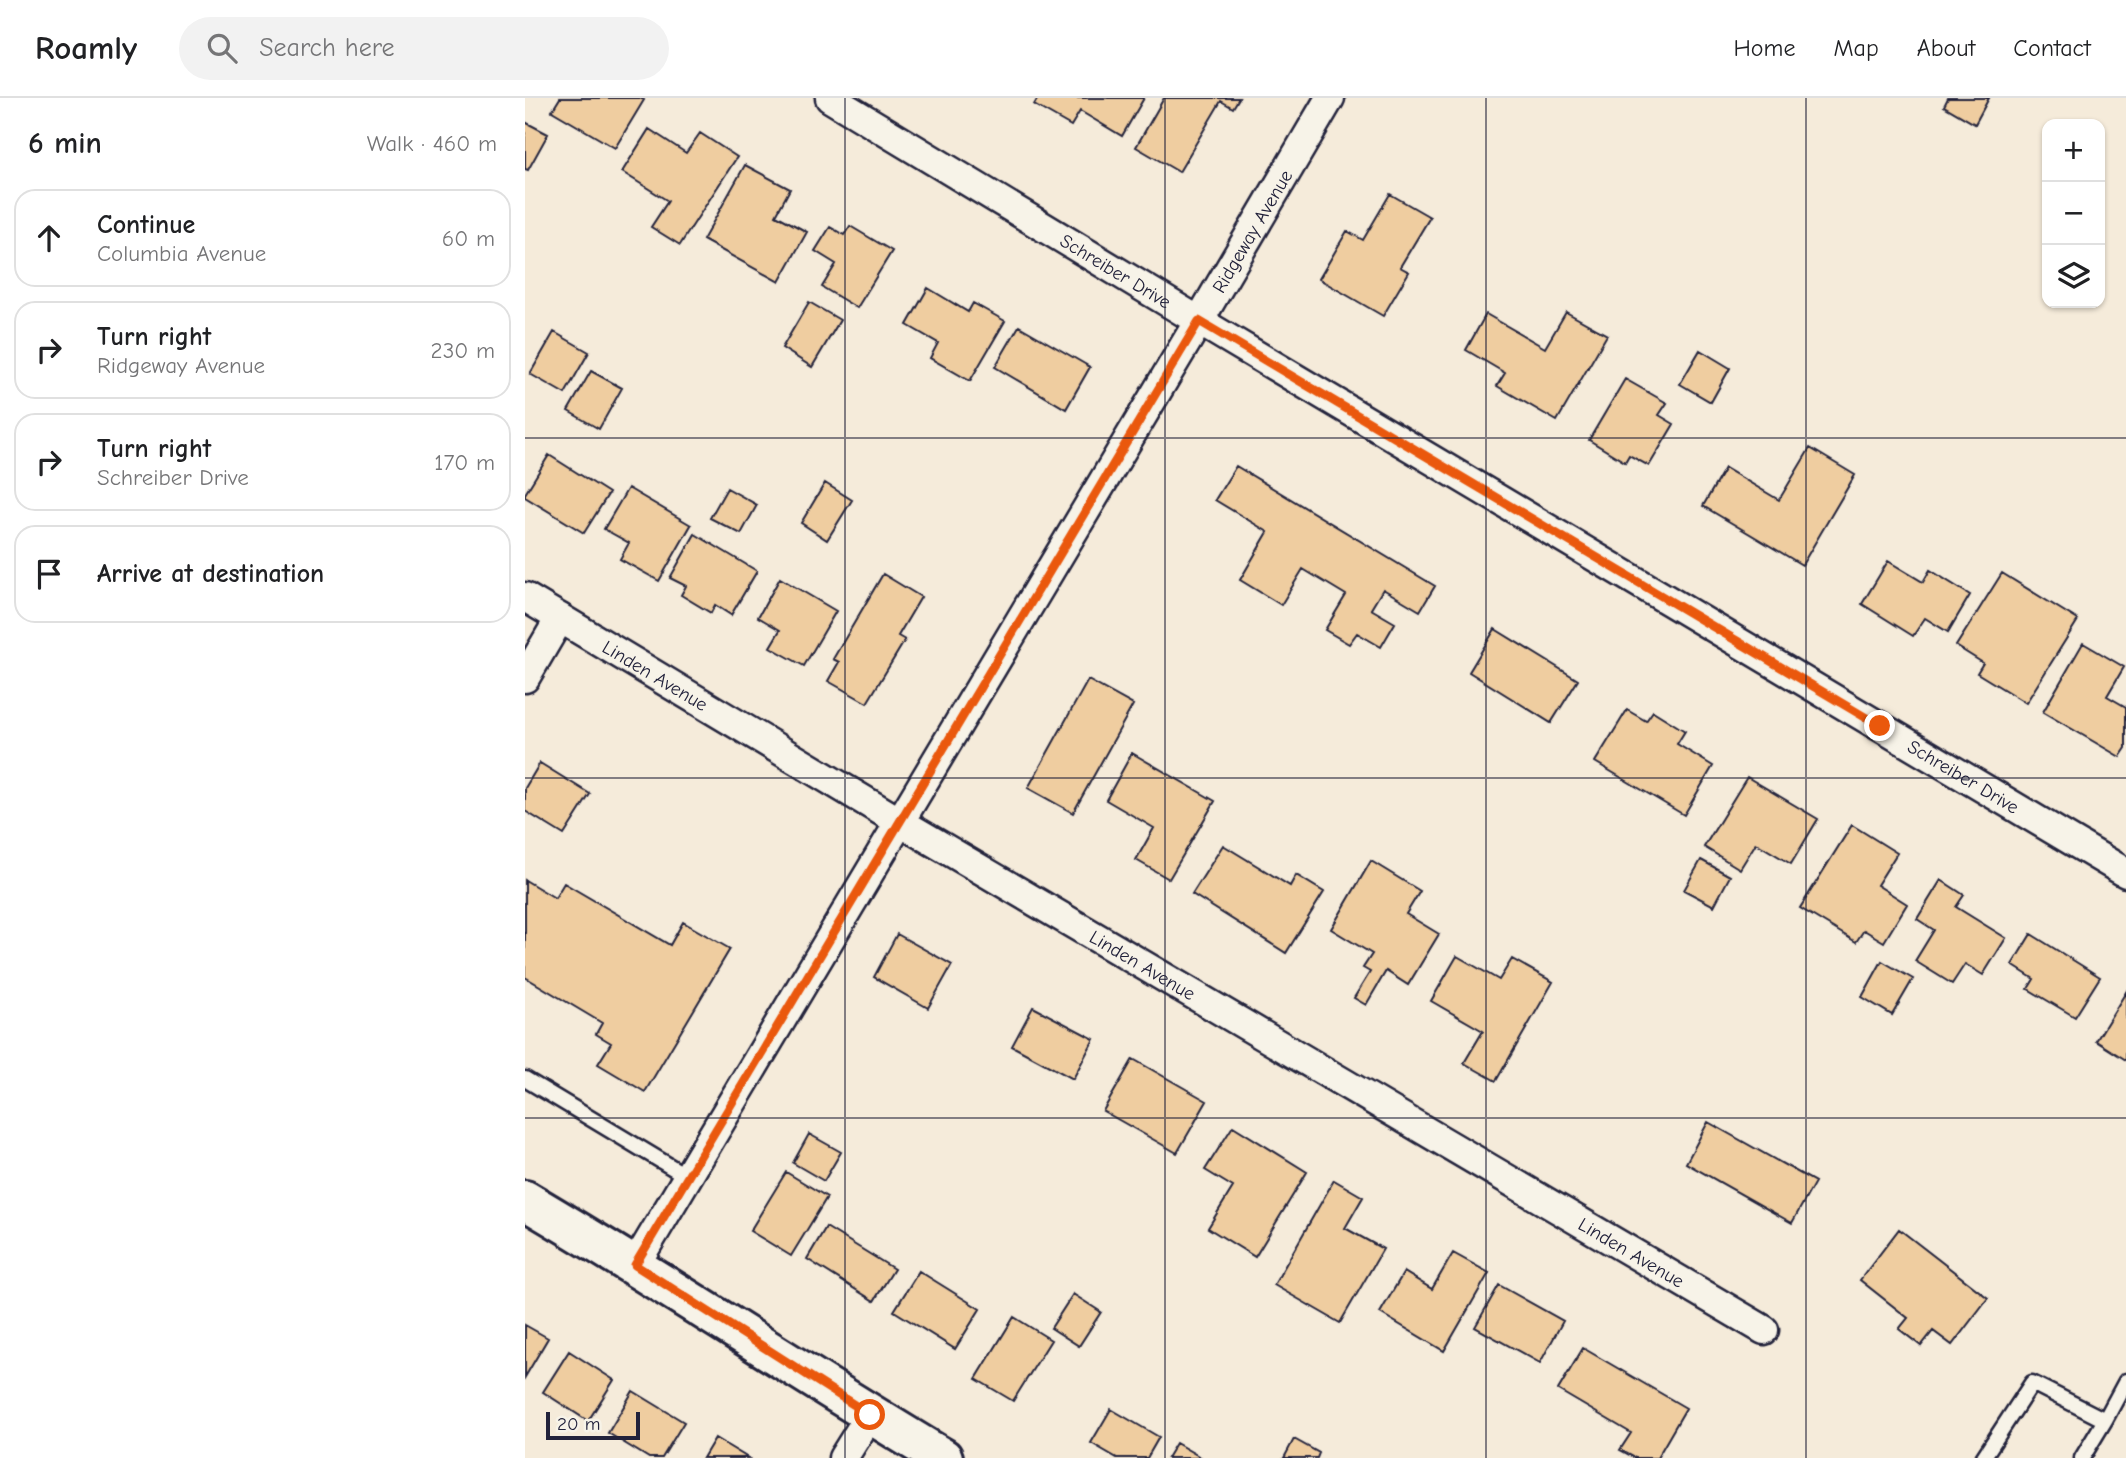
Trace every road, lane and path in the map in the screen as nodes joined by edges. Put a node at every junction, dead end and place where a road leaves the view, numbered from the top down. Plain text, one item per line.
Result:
1 (830, 98) edge
2 (1330, 98) edge
3 (1199, 321) junction
4 (525, 597) edge
5 (561, 618) junction
6 (525, 678) edge
7 (900, 822) junction
8 (2126, 873) edge
9 (525, 1079) edge
10 (688, 1177) junction
11 (525, 1200) edge
12 (635, 1265) junction
13 (1765, 1330) dead end
14 (2126, 1381) edge
15 (870, 1415) junction
16 (2105, 1420) junction
17 (843, 1458) edge
18 (943, 1458) edge
19 (1983, 1458) edge
20 (2083, 1458) edge

1 - 3 street, Schreiber Drive
2 - 3 street, Ridgeway Avenue
3 - 7 street, Ridgeway Avenue
3 - 8 street, Schreiber Drive
4 - 5 street, Linden Avenue
5 - 6 street
5 - 7 street, Linden Avenue
7 - 10 street, Ridgeway Avenue
7 - 13 street, Linden Avenue
9 - 10 lane
10 - 12 street, Ridgeway Avenue
11 - 12 street
12 - 15 street
14 - 16 lane
15 - 17 street
15 - 18 street
16 - 19 lane
16 - 20 lane

